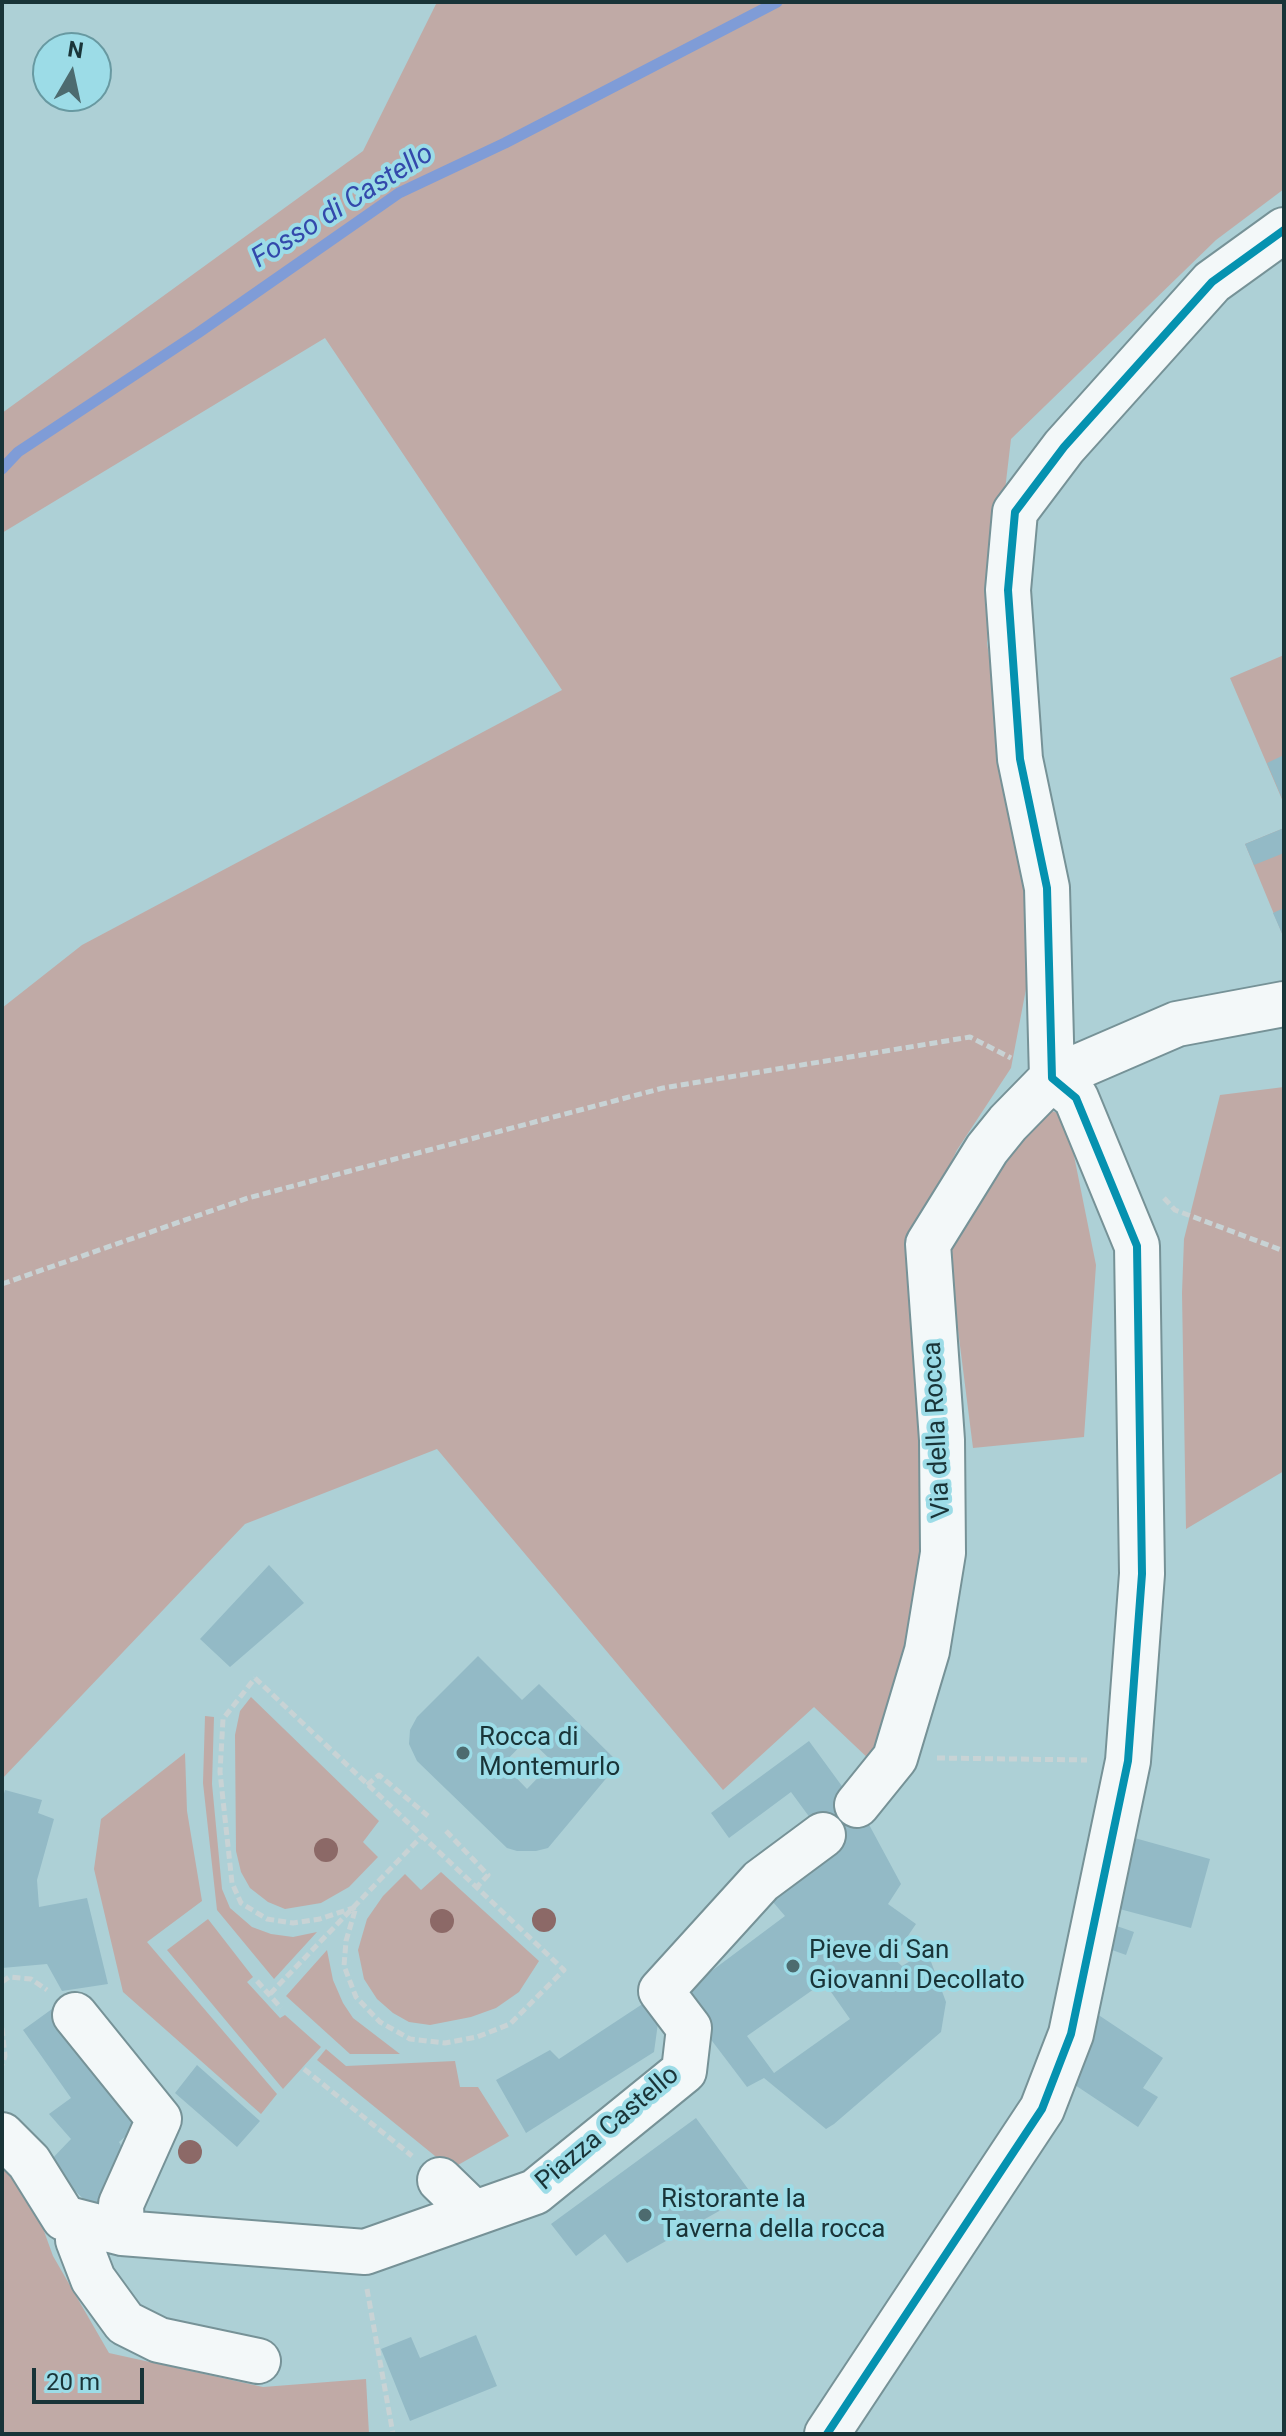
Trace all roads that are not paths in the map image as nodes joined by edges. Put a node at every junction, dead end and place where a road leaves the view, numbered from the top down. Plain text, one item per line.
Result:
1 (1284, 230) edge
2 (1284, 1004) edge
3 (1052, 1078) junction
4 (857, 1805) dead end
5 (823, 1835) dead end
6 (75, 2015) dead end
7 (2, 2135) edge
8 (440, 2180) road end
9 (485, 2209) junction
10 (109, 2230) junction
11 (258, 2361) dead end
12 (827, 2434) edge

1 - 3 street
2 - 3 street
3 - 4 street, Via della Rocca
3 - 12 street
5 - 9 street, Piazza Castello
6 - 10 street
7 - 10 street, Piazza Castello
8 - 9 street
9 - 10 street, Piazza Castello
10 - 11 street

